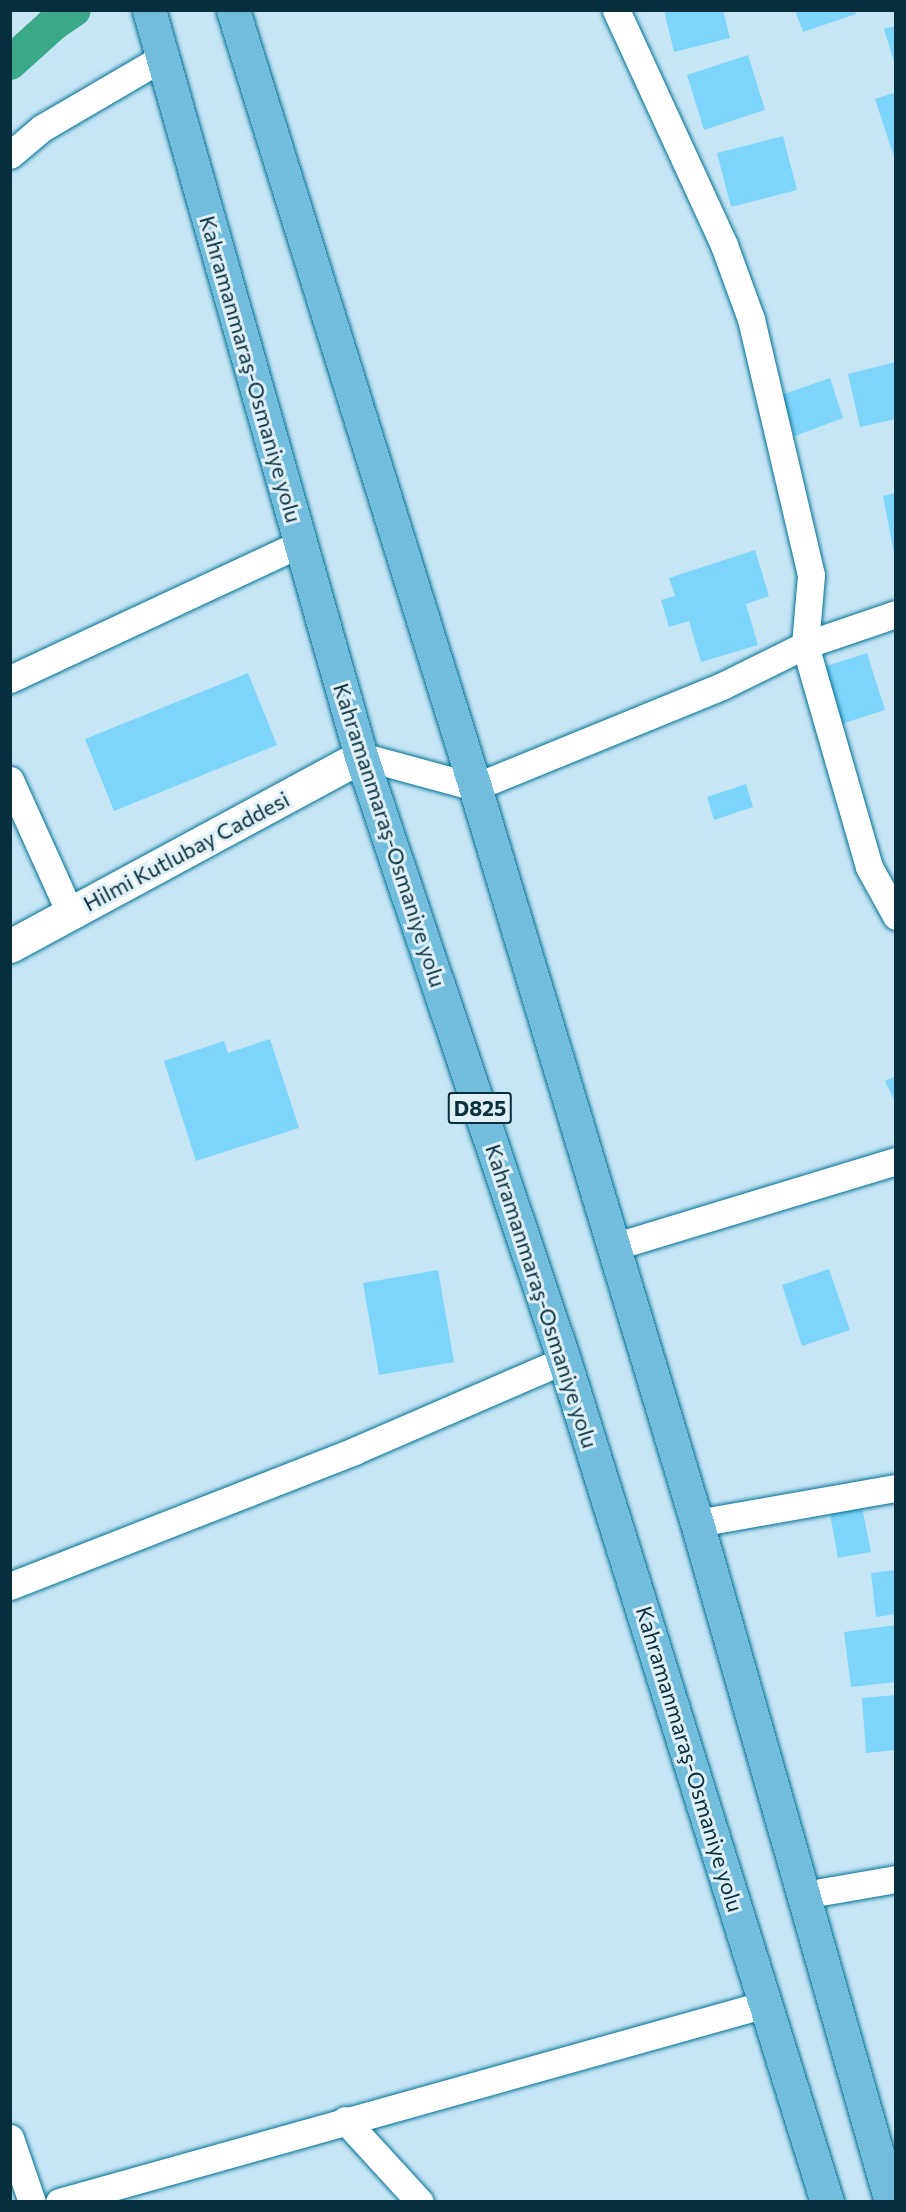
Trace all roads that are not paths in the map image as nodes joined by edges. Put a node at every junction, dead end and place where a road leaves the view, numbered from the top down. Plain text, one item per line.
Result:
1 (149, 10) edge
2 (233, 10) edge
3 (616, 10) edge
4 (162, 58) junction
5 (10, 155) edge
6 (301, 543) junction
7 (896, 614) edge
8 (805, 645) junction
9 (10, 679) edge
10 (361, 756) junction
11 (10, 780) edge
12 (475, 787) junction
13 (70, 913) junction
14 (896, 916) edge
15 (10, 945) edge
16 (896, 1161) edge
17 (613, 1247) junction
18 (564, 1360) junction
19 (896, 1488) edge
20 (697, 1523) junction
21 (10, 1586) edge
22 (896, 1879) edge
23 (804, 1895) junction
24 (766, 2004) junction
25 (345, 2120) junction
26 (10, 2139) edge
27 (32, 2202) edge
28 (59, 2202) edge
29 (420, 2202) edge
30 (827, 2202) edge
31 (891, 2202) edge

1 - 4 highway, Kahramanmaraş-Osmaniye yolu / D825
2 - 12 highway
3 - 8 street
4 - 5 street
4 - 6 highway, Kahramanmaraş-Osmaniye yolu / D825
6 - 9 street
6 - 10 highway, Kahramanmaraş-Osmaniye yolu / D825
7 - 8 street
8 - 12 street
8 - 14 street
10 - 12 street
10 - 13 street, Hilmi Kutlubay Caddesi
10 - 18 highway, Kahramanmaraş-Osmaniye yolu / D825
11 - 13 street
12 - 17 highway
13 - 15 street, Hilmi Kutlubay Caddesi
16 - 17 street
17 - 20 highway
18 - 21 street
18 - 24 highway, Kahramanmaraş-Osmaniye yolu / D825
19 - 20 street
20 - 23 highway
22 - 23 street
23 - 31 highway
24 - 25 street
24 - 30 highway, Kahramanmaraş-Osmaniye yolu / D825
25 - 28 street
25 - 29 street
26 - 27 street

